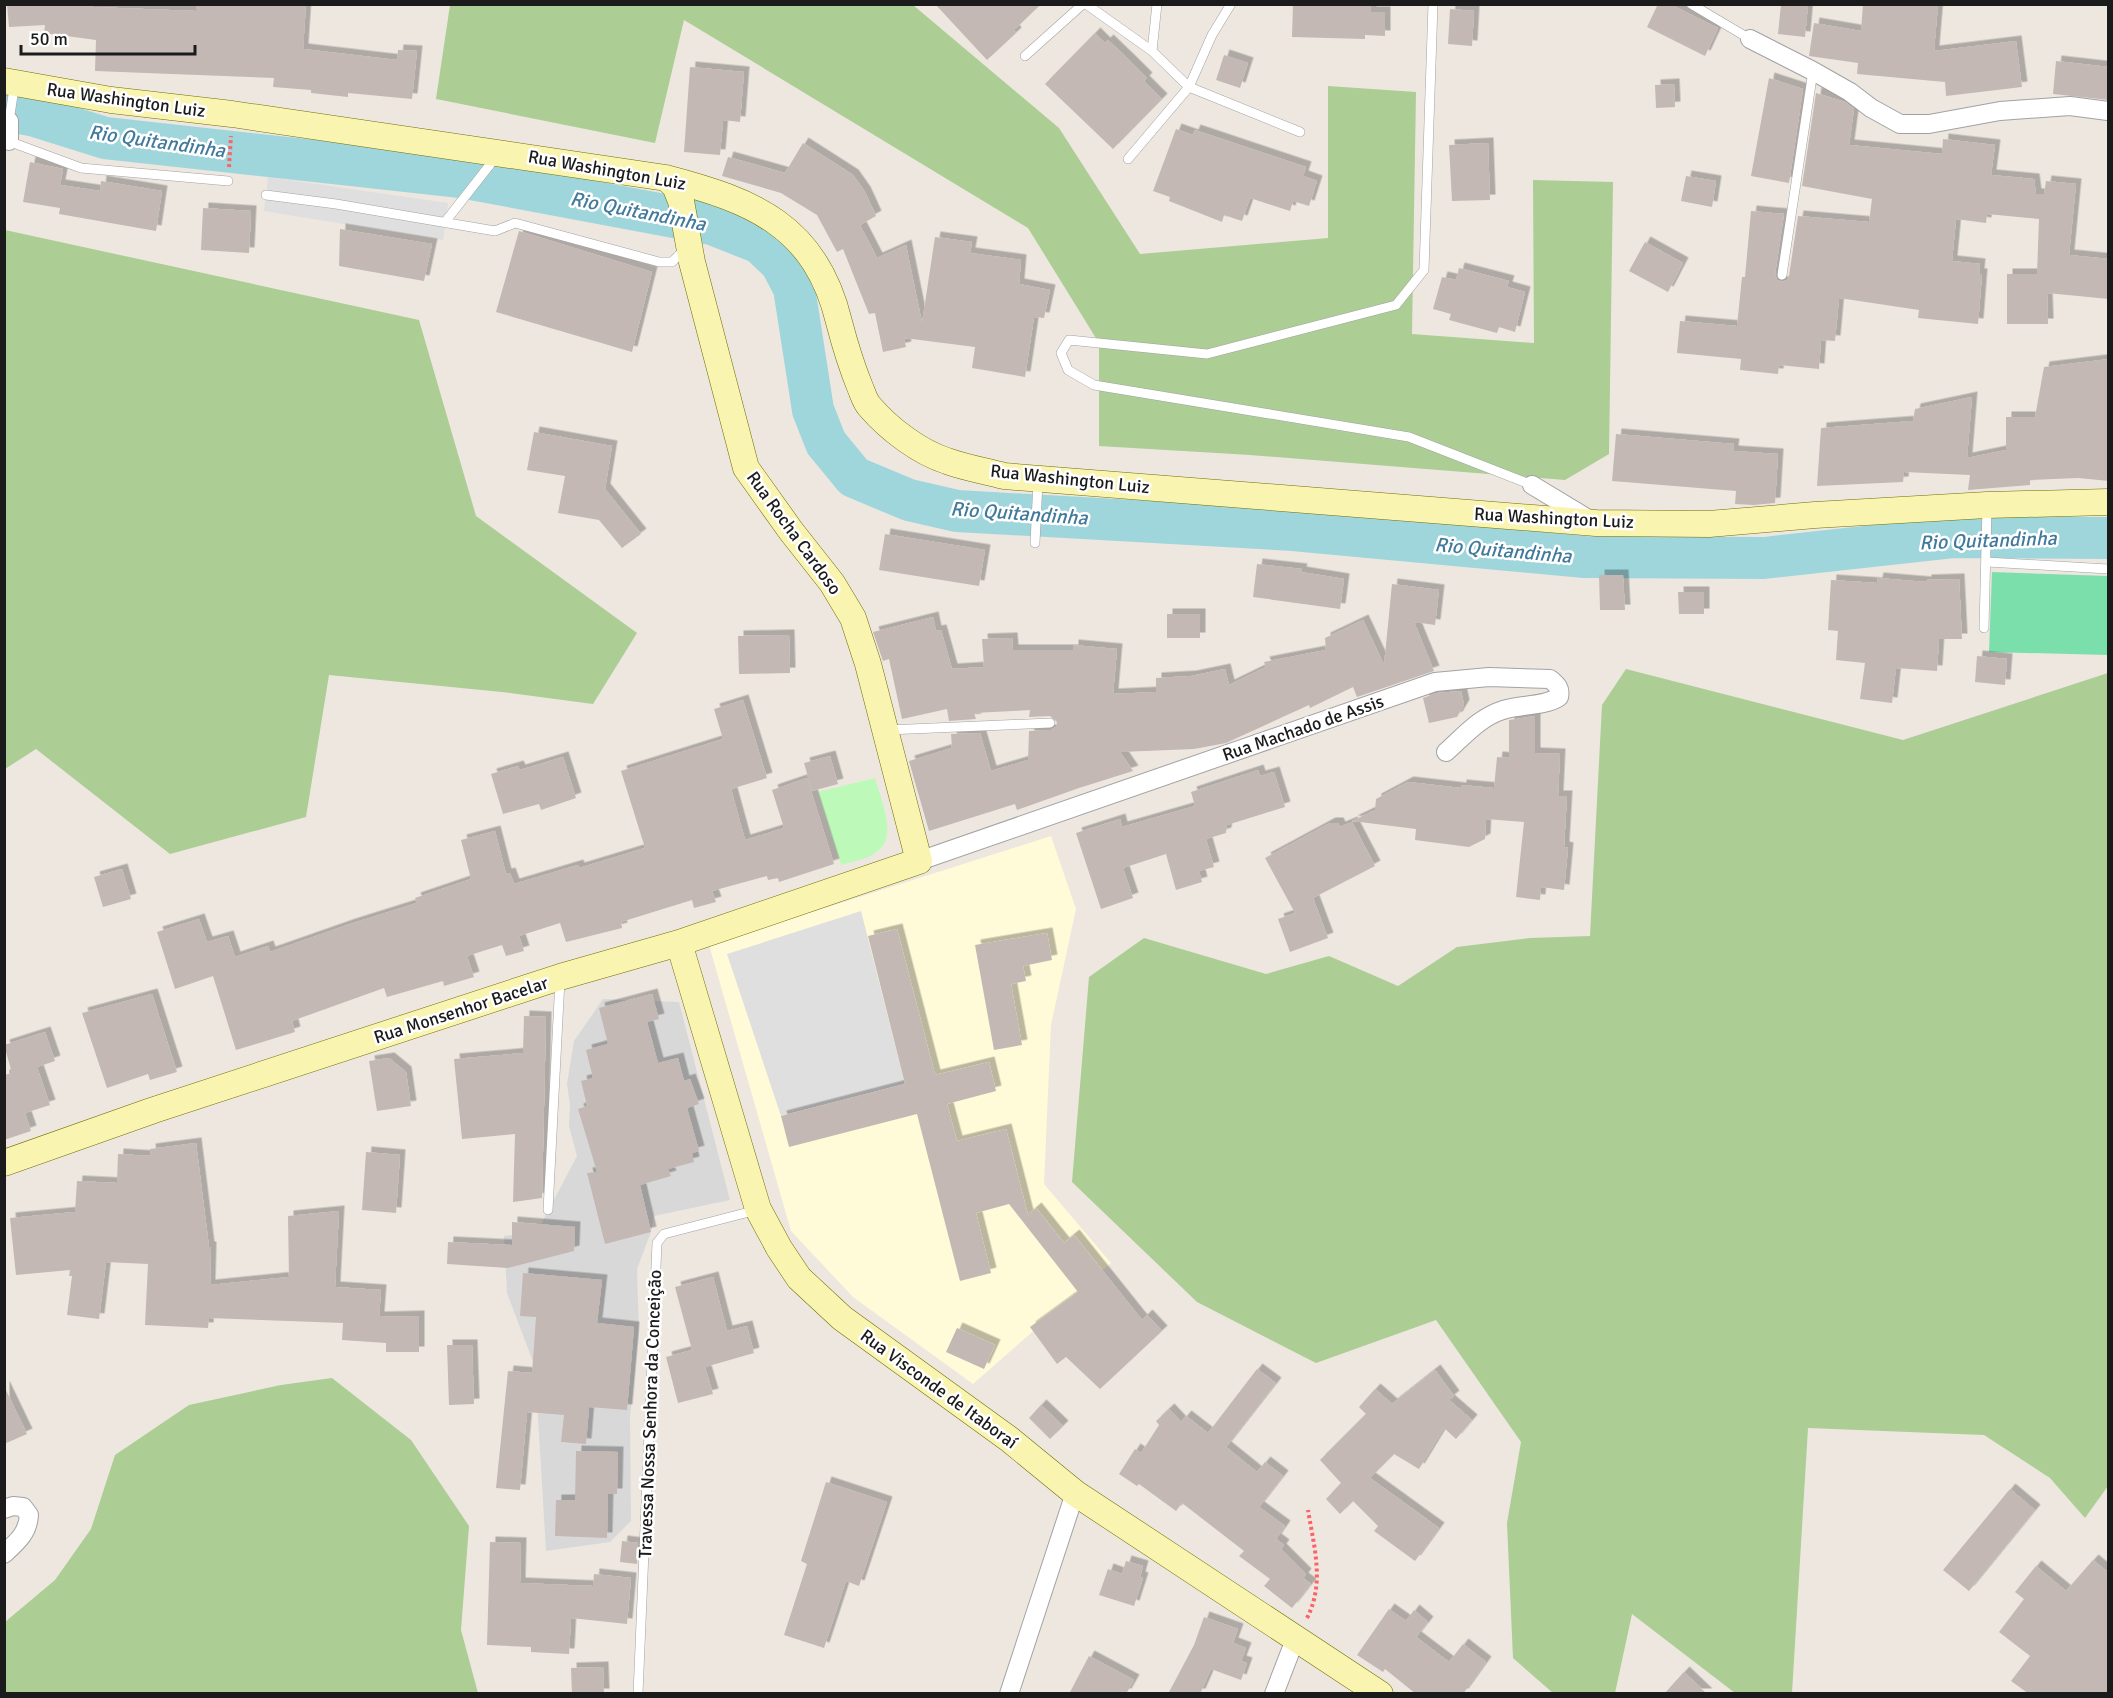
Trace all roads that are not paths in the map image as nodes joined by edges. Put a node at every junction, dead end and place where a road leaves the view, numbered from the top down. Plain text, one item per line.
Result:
1 (1084, 4) edge
2 (1157, 4) edge
3 (1231, 4) edge
4 (1433, 4) edge
5 (1691, 4) edge
6 (1750, 39) joint
7 (1152, 51) junction
8 (1025, 56) dead end
9 (1813, 71) junction
10 (10, 86) edge
11 (1189, 87) junction
12 (2109, 111) edge
13 (9, 121) joint
14 (1300, 132) dead end
15 (7, 140) edge
16 (500, 153) junction
17 (1128, 159) dead end
18 (666, 178) junction
19 (228, 181) road end
20 (705, 188) junction
21 (266, 195) dead end
22 (681, 201) junction
23 (445, 222) junction
24 (688, 246) junction
25 (1782, 275) dead end
26 (1038, 479) junction
27 (1532, 485) joint
28 (2109, 502) edge
29 (1987, 505) junction
30 (1596, 523) junction
31 (1035, 543) dead end
32 (1987, 562) junction
33 (2109, 569) edge
34 (1984, 628) dead end
35 (1050, 723) dead end
36 (884, 730) junction
37 (1446, 752) dead end
38 (919, 861) junction
39 (679, 943) junction
40 (560, 977) junction
41 (4, 1163) edge
42 (758, 1209) junction
43 (548, 1210) dead end
44 (1075, 1493) junction
45 (4, 1509) edge
46 (4, 1554) edge
47 (1296, 1637) junction
48 (638, 1694) edge
49 (1009, 1694) edge
50 (1274, 1694) edge
51 (1380, 1694) edge

1 - 7 lane
1 - 8 lane
2 - 7 lane
3 - 11 lane
4 - 27 lane
5 - 6 lane
6 - 9 street
7 - 11 lane
9 - 12 street
9 - 25 lane
10 - 13 lane
10 - 16 main road, Rua Washington Luiz
11 - 14 lane
11 - 17 lane
13 - 15 street
15 - 19 lane
16 - 18 main road, Rua Washington Luiz
16 - 23 lane
18 - 20 main road, Rua Washington Luiz
18 - 22 main road, Rua Rocha Cardoso
20 - 22 main road
20 - 26 main road, Rua Washington Luiz
21 - 23 lane
22 - 24 main road, Rua Rocha Cardoso
23 - 24 lane
24 - 36 main road, Rua Rocha Cardoso
26 - 30 main road, Rua Washington Luiz
26 - 31 lane
27 - 30 street
28 - 29 main road, Rua Washington Luiz
29 - 30 main road, Rua Washington Luiz
29 - 32 lane
32 - 33 lane
32 - 34 lane
35 - 36 lane
36 - 38 main road, Rua Rocha Cardoso
37 - 38 street, Rua Machado de Assis
38 - 39 main road, Rua Monsenhor Bacelar
39 - 40 main road, Rua Monsenhor Bacelar
39 - 42 main road, Rua Visconde de Itaboraí
40 - 41 main road, Rua Monsenhor Bacelar
40 - 43 lane
42 - 44 main road, Rua Visconde de Itaboraí
42 - 48 lane, Travessa Nossa Senhora da Conceição
44 - 47 main road, Rua Visconde de Itaboraí
44 - 49 street
45 - 46 street
47 - 50 street
47 - 51 main road, Rua Visconde de Itaboraí

